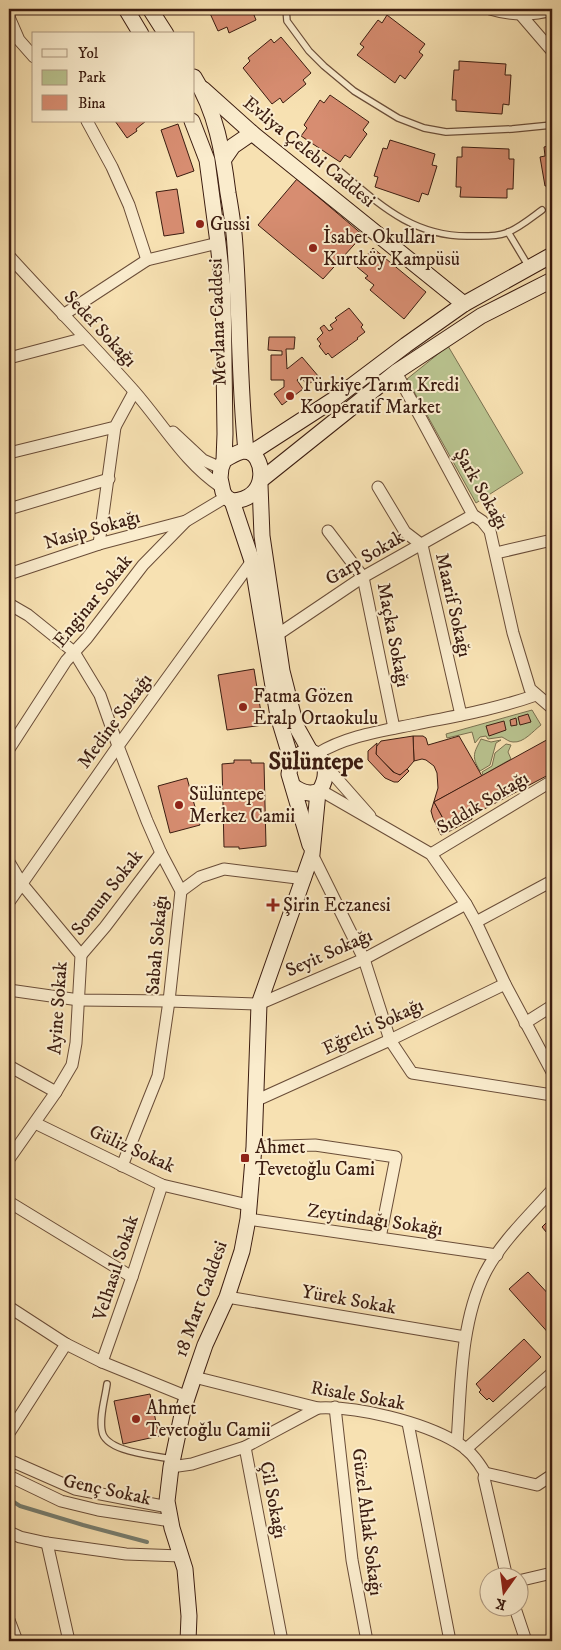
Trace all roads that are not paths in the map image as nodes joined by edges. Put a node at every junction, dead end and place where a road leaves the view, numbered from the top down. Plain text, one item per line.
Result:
1 (126, 9) edge
2 (150, 9) edge
3 (286, 9) edge
4 (490, 9) edge
5 (552, 10) edge
6 (521, 15) junction
7 (9, 17) edge
8 (140, 32) edge
9 (165, 32) edge
10 (19, 40) junction
11 (9, 47) edge
12 (552, 50) edge
13 (32, 56) edge
14 (197, 81) edge
15 (88, 122) edge
16 (192, 122) edge
17 (552, 125) edge
18 (252, 133) junction
19 (224, 159) junction
20 (341, 172) dead end
21 (542, 210) dead end
22 (508, 232) junction
23 (218, 243) junction
24 (552, 255) edge
25 (9, 256) edge
26 (147, 260) junction
27 (529, 267) junction
28 (552, 280) edge
29 (464, 304) junction
30 (63, 314) junction
31 (85, 338) junction
32 (9, 358) edge
33 (396, 372) junction
34 (134, 392) junction
35 (115, 427) junction
36 (164, 428) junction
37 (249, 452) junction
38 (9, 453) edge
39 (222, 464) junction
40 (109, 479) junction
41 (260, 482) junction
42 (378, 487) dead end
43 (226, 495) junction
44 (9, 509) edge
45 (473, 515) junction
46 (186, 522) junction
47 (328, 530) dead end
48 (552, 540) edge
49 (99, 544) junction
50 (422, 545) junction
51 (496, 553) junction
52 (252, 561) junction
53 (9, 574) edge
54 (363, 577) junction
55 (9, 606) edge
56 (277, 635) junction
57 (74, 652) junction
58 (536, 695) junction
59 (552, 708) edge
60 (461, 715) junction
61 (394, 728) junction
62 (118, 746) junction
63 (9, 749) edge
64 (318, 757) junction
65 (292, 762) junction
66 (551, 784) edge
67 (293, 786) junction
68 (319, 791) junction
69 (376, 823) junction
70 (161, 853) junction
71 (312, 854) junction
72 (431, 854) junction
73 (9, 862) edge
74 (305, 879) junction
75 (552, 881) edge
76 (22, 884) junction
77 (182, 891) junction
78 (9, 902) edge
79 (466, 904) junction
80 (476, 922) junction
81 (80, 955) junction
82 (364, 959) junction
83 (505, 984) junction
84 (9, 990) edge
85 (79, 1000) junction
86 (169, 1000) junction
87 (259, 1004) junction
88 (552, 1006) edge
89 (525, 1023) junction
90 (390, 1040) junction
91 (9, 1066) edge
92 (552, 1072) edge
93 (56, 1092) junction
94 (552, 1095) edge
95 (255, 1101) junction
96 (35, 1123) junction
97 (254, 1147) junction
98 (9, 1159) edge
99 (122, 1166) junction
100 (162, 1185) junction
101 (552, 1190) edge
102 (9, 1202) edge
103 (248, 1212) junction
104 (380, 1238) junction
105 (496, 1255) junction
106 (132, 1277) junction
107 (227, 1297) junction
108 (9, 1307) edge
109 (466, 1337) junction
110 (66, 1344) junction
111 (102, 1362) junction
112 (552, 1373) edge
113 (194, 1377) junction
114 (107, 1384) dead end
115 (188, 1397) junction
116 (335, 1407) junction
117 (318, 1408) junction
118 (408, 1422) junction
119 (9, 1433) edge
120 (461, 1445) junction
121 (245, 1447) junction
122 (9, 1460) edge
123 (172, 1463) junction
124 (485, 1473) junction
125 (552, 1475) edge
126 (9, 1476) edge
127 (170, 1514) junction
128 (9, 1532) edge
129 (48, 1543) junction
130 (181, 1556) junction
131 (504, 1568) edge
132 (552, 1573) edge
133 (528, 1579) edge
134 (518, 1618) edge
135 (9, 1620) edge
136 (17, 1641) edge
137 (69, 1641) edge
138 (188, 1641) edge
139 (282, 1641) edge
140 (367, 1641) edge
141 (450, 1641) edge
142 (526, 1641) edge

1 - 8 street
2 - 9 street
3 - 17 lane
4 - 6 street
5 - 6 street
6 - 12 street
7 - 10 street
10 - 11 street
10 - 13 street
14 - 18 street, Evliya Çelebi Caddesi
14 - 19 street, Mevlana Caddesi
15 - 26 street
16 - 23 street, Mevlana Caddesi
18 - 19 street
18 - 29 street, Evliya Çelebi Caddesi
19 - 37 street, Mevlana Caddesi
20 - 22 lane
21 - 22 lane
22 - 27 lane
23 - 26 street
23 - 39 street, Mevlana Caddesi
24 - 27 street
25 - 30 street, Sedef Sokağı
26 - 30 street
27 - 29 street
28 - 33 street
29 - 37 street
30 - 31 street, Sedef Sokağı
31 - 32 street
31 - 34 street, Sedef Sokağı
33 - 41 street
33 - 45 street, Şark Sokağı
34 - 35 street
34 - 36 street, Sedef Sokağı
35 - 38 street
35 - 40 street
36 - 39 street
36 - 43 street
37 - 39 street
37 - 41 street
39 - 43 street
40 - 44 street
40 - 49 street
41 - 43 street
41 - 56 street
42 - 50 street, Maarif Sokağı
43 - 46 street, Enginar Sokak
43 - 52 street
45 - 50 street, Garp Sokak
45 - 51 street, Şark Sokağı
46 - 49 street, Nasip Sokağı
46 - 57 street, Enginar Sokak
47 - 54 street, Maçka Sokağı
48 - 51 street
49 - 53 street, Nasip Sokağı
50 - 54 street, Garp Sokak
50 - 60 street, Maarif Sokağı
51 - 58 street, Şark Sokağı
52 - 62 street, Medine Sokağı
52 - 65 street
54 - 56 street, Garp Sokak
54 - 61 street, Maçka Sokağı
55 - 57 street
56 - 64 street
57 - 62 street, Sabah Sokağı
57 - 63 street, Enginar Sokak
58 - 59 street, Şark Sokağı
58 - 60 street
60 - 61 street
61 - 64 street
62 - 70 street, Sabah Sokağı
62 - 76 street, Medine Sokağı
64 - 65 street
64 - 68 street
64 - 69 street
65 - 67 street
66 - 72 street, Sıddık Sokağı
67 - 68 street
67 - 71 street
68 - 69 street
68 - 71 street, 18 Mart Caddesi
69 - 72 street
70 - 77 street, Sabah Sokağı
70 - 81 street, Somun Sokak
71 - 74 street, 18 Mart Caddesi
71 - 82 street
72 - 79 street
73 - 76 street, Ayine Sokak
74 - 77 street
74 - 87 street, 18 Mart Caddesi
75 - 80 street
76 - 78 street, Medine Sokağı
76 - 81 street, Ayine Sokak
77 - 86 street, Sabah Sokağı
79 - 80 street
79 - 82 street, Seyit Sokağı
80 - 83 street
81 - 85 street, Ayine Sokak
82 - 87 street, Seyit Sokağı
82 - 90 street
83 - 89 street
83 - 90 street, Eğrelti Sokağı
84 - 85 street
85 - 86 street
85 - 93 street, Ayine Sokak
86 - 87 street
86 - 99 street, Sabah Sokağı
87 - 95 street, 18 Mart Caddesi
88 - 89 street
89 - 92 street
90 - 94 street
90 - 95 street, Eğrelti Sokağı
91 - 93 street
93 - 96 street, Ayine Sokak
95 - 97 street, 18 Mart Caddesi
96 - 98 street, Ayine Sokak
96 - 99 street, Güliz Sokak
97 - 103 street, 18 Mart Caddesi
97 - 104 street
99 - 100 street, Güliz Sokak
100 - 103 street, Güliz Sokak
100 - 106 street, Velhasıl Sokak
101 - 105 street
102 - 106 street
103 - 104 street, Zeytindağı Sokağı
103 - 107 street, 18 Mart Caddesi
104 - 105 street, Zeytindağı Sokağı
105 - 109 street
106 - 111 street, Velhasıl Sokak
107 - 109 street, Yürek Sokak
107 - 113 street, 18 Mart Caddesi
108 - 110 street
109 - 120 street
110 - 111 street
110 - 119 street
111 - 115 street
112 - 120 street
113 - 115 street, 18 Mart Caddesi
113 - 117 street, Risale Sokak
114 - 123 lane
115 - 123 street, 18 Mart Caddesi
116 - 117 street, Risale Sokak
116 - 118 street, Risale Sokak
116 - 140 street, Güzel Ahlak Sokağı
117 - 121 street, Çil Sokağı
118 - 120 street, Risale Sokak
118 - 141 street
120 - 124 street, Risale Sokak
121 - 123 street
121 - 139 street, Çil Sokağı
122 - 127 street, Genç Sokak
123 - 127 street, 18 Mart Caddesi
124 - 125 street
124 - 131 street, Risale Sokak
126 - 127 street, Genç Sokak
127 - 130 street, 18 Mart Caddesi
128 - 129 street
129 - 130 street
129 - 137 street
130 - 138 street, 18 Mart Caddesi
132 - 133 street
134 - 142 street
135 - 136 street

